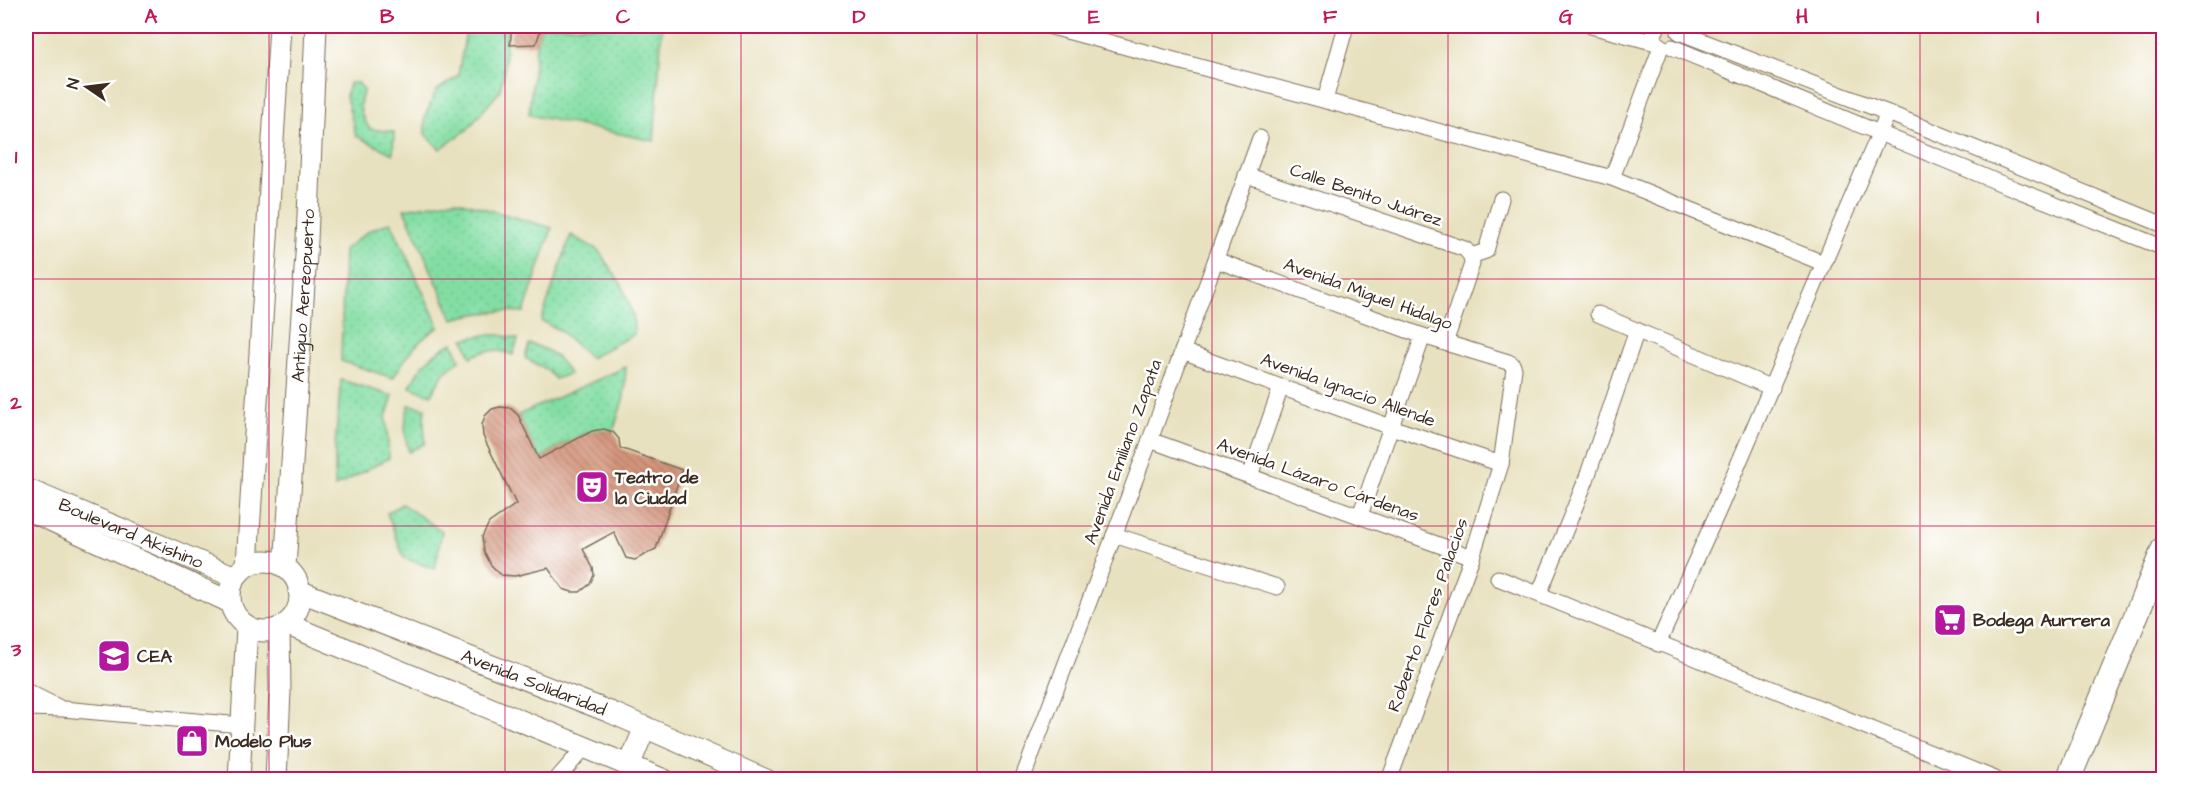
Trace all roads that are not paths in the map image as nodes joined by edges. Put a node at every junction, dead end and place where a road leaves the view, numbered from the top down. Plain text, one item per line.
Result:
1 (280, 26) edge
2 (316, 26) edge
3 (1048, 26) edge
4 (1346, 26) edge
5 (1592, 26) edge
6 (1658, 26) edge
7 (1677, 29) edge
8 (1663, 46) junction
9 (1325, 100) junction
10 (1887, 113) junction
11 (1878, 132) junction
12 (1260, 138) dead end
13 (1246, 175) junction
14 (1612, 178) junction
15 (1501, 199) dead end
16 (2163, 225) edge
17 (2163, 248) edge
18 (1470, 256) junction
19 (1216, 260) junction
20 (1823, 263) junction
21 (1598, 314) dead end
22 (1637, 330) junction
23 (1423, 336) junction
24 (1446, 343) junction
25 (1182, 351) junction
26 (1281, 387) junction
27 (1772, 388) junction
28 (1391, 427) junction
29 (1150, 440) junction
30 (1502, 464) junction
31 (1250, 476) junction
32 (26, 489) edge
33 (26, 509) edge
34 (1360, 515) junction
35 (1114, 535) junction
36 (1472, 557) junction
37 (2162, 558) edge
38 (285, 567) junction
39 (241, 571) junction
40 (1498, 578) dead end
41 (1277, 587) dead end
42 (300, 591) junction
43 (1539, 594) junction
44 (230, 602) junction
45 (246, 626) junction
46 (283, 626) junction
47 (1658, 644) junction
48 (26, 691) edge
49 (26, 708) edge
50 (63, 709) junction
51 (241, 725) junction
52 (645, 727) junction
53 (584, 748) junction
54 (629, 766) junction
55 (1995, 779) edge
56 (239, 780) edge
57 (276, 780) edge
58 (556, 780) edge
59 (664, 780) edge
60 (766, 780) edge
61 (1022, 780) edge
62 (1389, 780) edge
63 (2068, 780) edge

1 - 39 main road
2 - 38 main road, Antiguo Aereopuerto
3 - 9 street
4 - 9 street
5 - 8 street
6 - 8 street
7 - 8 street
7 - 10 street
8 - 11 street
8 - 14 street
9 - 14 street
10 - 11 street
10 - 16 street
11 - 17 street
11 - 20 street
12 - 13 street, Avenida Emiliano Zapata
13 - 18 street, Calle Benito Juárez
13 - 19 street, Avenida Emiliano Zapata
14 - 20 street
15 - 18 street
18 - 24 street
19 - 23 street, Avenida Miguel Hidalgo
19 - 25 street, Avenida Emiliano Zapata
20 - 27 street
21 - 22 street
22 - 27 street
22 - 43 street
23 - 24 street, Avenida Miguel Hidalgo
23 - 28 street
24 - 30 street, Avenida Miguel Hidalgo
25 - 26 street, Avenida Ignacio Allende
25 - 29 street, Avenida Emiliano Zapata
26 - 28 street, Avenida Ignacio Allende
26 - 31 street
27 - 47 street
28 - 30 street, Avenida Ignacio Allende
28 - 34 street
29 - 31 street, Avenida Lázaro Cárdenas
29 - 35 street, Avenida Emiliano Zapata
30 - 36 street, Roberto Flores Palacios
31 - 34 street, Avenida Lázaro Cárdenas
32 - 39 main road, Boulevard Akishino
33 - 44 main road, Boulevard Akishino
34 - 36 street, Avenida Lázaro Cárdenas
35 - 41 street
35 - 61 street, Avenida Emiliano Zapata
36 - 62 street, Roberto Flores Palacios
37 - 63 main road
38 - 39 main road
38 - 42 main road
39 - 44 main road
40 - 43 street
42 - 46 main road
42 - 52 main road, Avenida Solidaridad
43 - 47 street
44 - 45 main road
45 - 46 main road
45 - 51 main road
46 - 53 main road
46 - 57 main road
47 - 55 street
48 - 50 street
49 - 50 street
50 - 51 street
51 - 56 main road
52 - 54 main road
52 - 60 main road, Avenida Solidaridad
53 - 54 main road
53 - 58 street
54 - 59 main road

